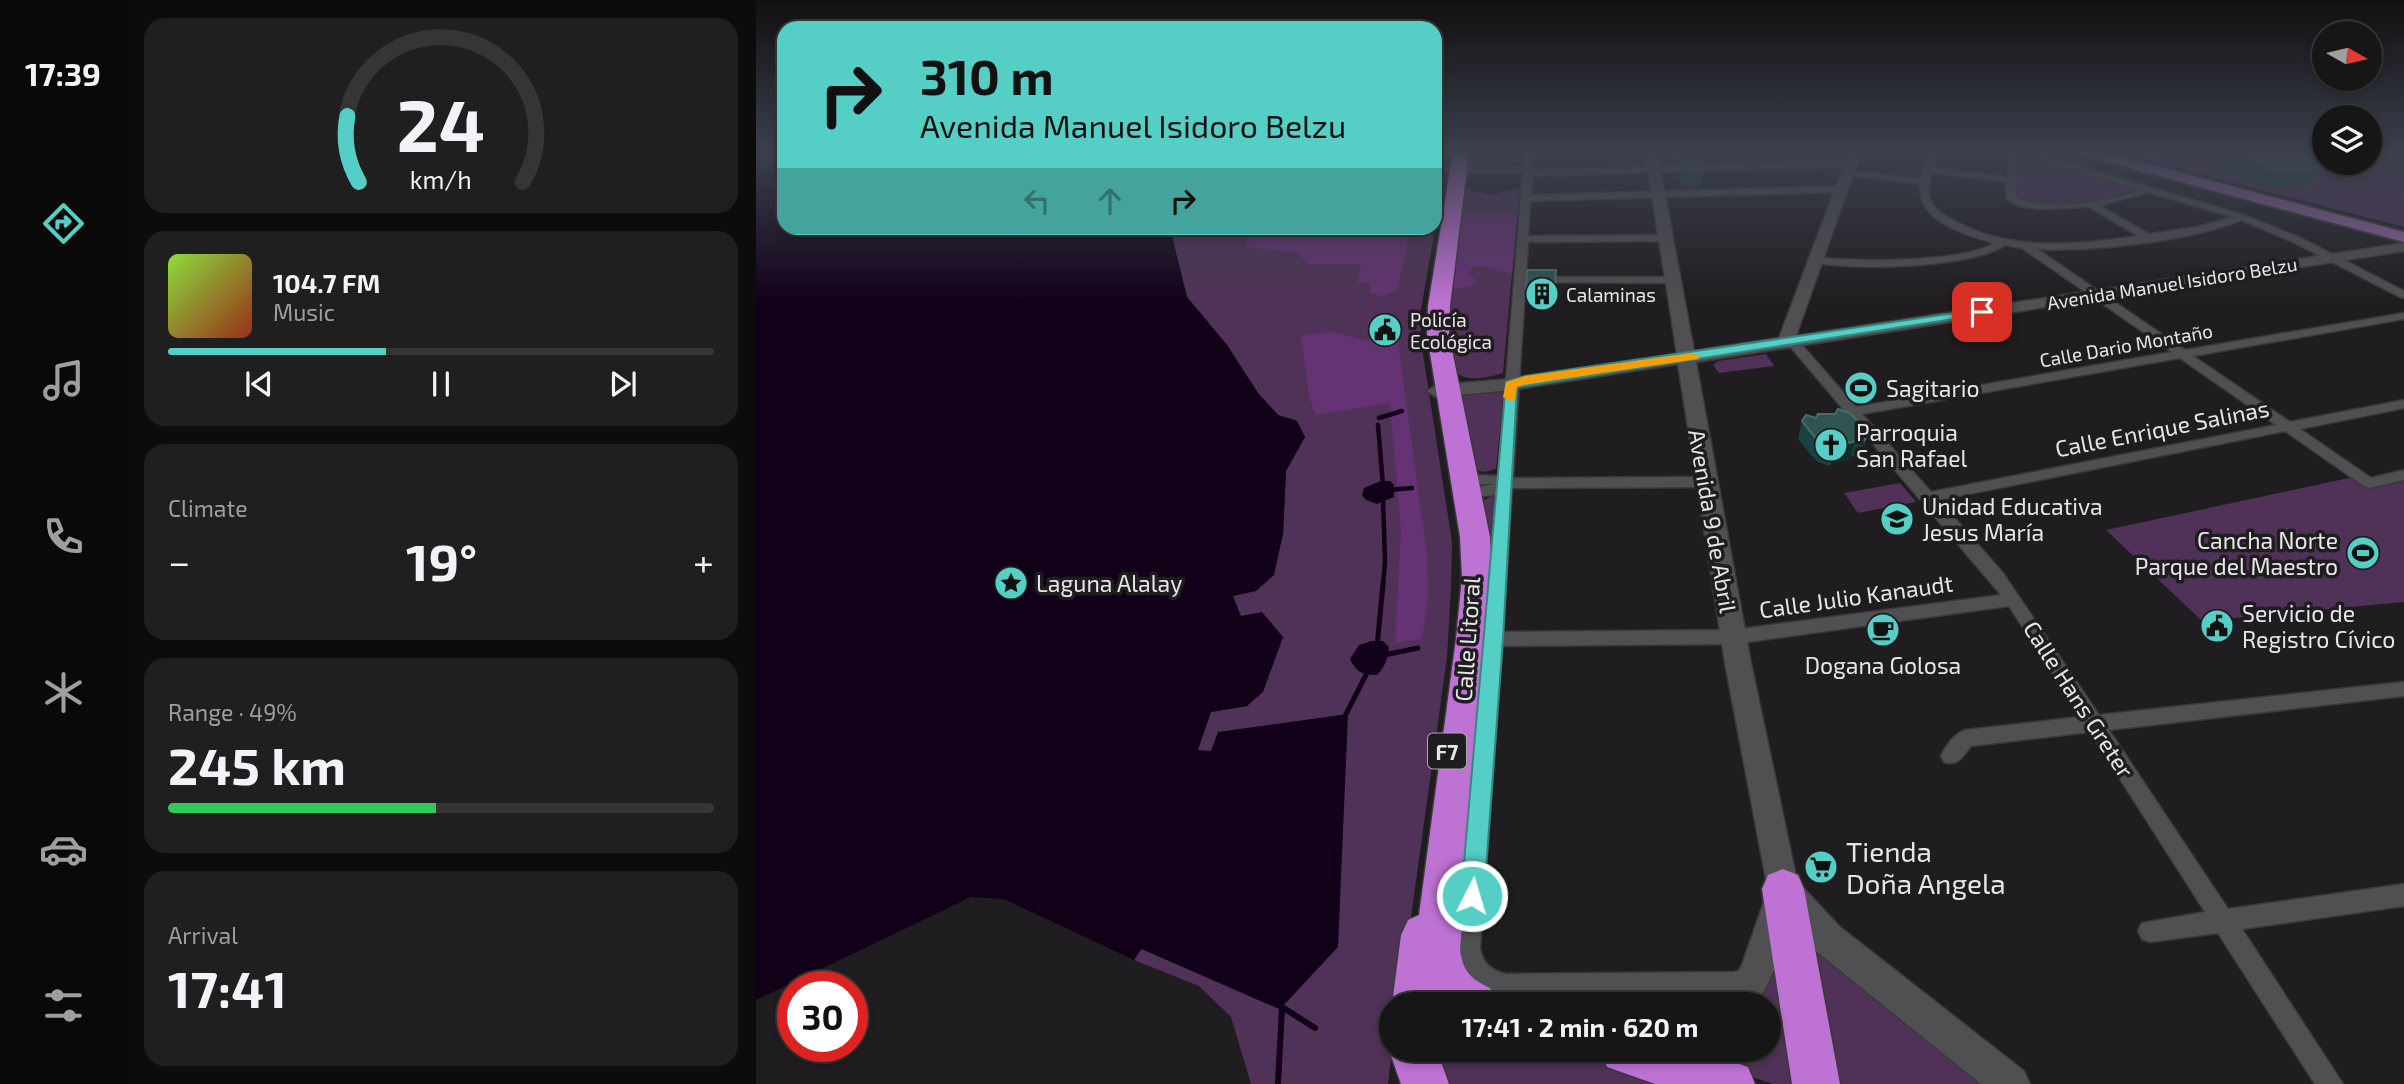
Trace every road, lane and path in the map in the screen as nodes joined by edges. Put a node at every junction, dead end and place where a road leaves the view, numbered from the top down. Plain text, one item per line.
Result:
1 (1448, 203) edge
2 (1526, 203) edge
3 (1658, 203) edge
4 (1836, 203) edge
5 (1927, 203) edge
6 (2018, 203) edge
7 (2088, 203) joint
8 (2193, 203) edge
9 (2278, 203) edge
10 (2296, 203) edge
11 (2241, 217) junction
12 (2404, 231) edge
13 (2404, 237) edge
14 (2148, 238) junction
15 (1522, 239) junction
16 (1664, 239) junction
17 (2002, 242) junction
18 (2026, 246) junction
19 (2404, 247) edge
20 (2333, 258) junction
21 (1816, 260) junction
22 (1520, 280) junction
23 (1671, 280) junction
24 (2096, 295) junction
25 (2404, 295) edge
26 (2404, 316) edge
27 (1794, 319) junction
28 (1824, 336) junction
29 (1792, 341) junction
30 (2183, 354) junction
31 (1685, 358) junction
32 (1516, 381) junction
33 (1441, 388) junction
34 (2404, 404) edge
35 (1854, 411) junction
36 (2288, 426) junction
37 (2404, 475) edge
38 (1706, 482) junction
39 (1504, 483) junction
40 (1460, 487) junction
41 (1928, 497) junction
42 (2013, 598) junction
43 (1733, 636) junction
44 (1494, 639) junction
45 (2404, 689) edge
46 (2095, 723) junction
47 (1951, 756) dead end
48 (1783, 889) junction
49 (2404, 895) edge
50 (2223, 920) junction
51 (2150, 931) dead end
52 (1416, 992) edge
53 (1452, 992) edge
54 (1746, 992) edge
55 (1411, 1062) edge
56 (1417, 1062) edge
57 (1665, 1062) edge
58 (1699, 1072) edge
59 (1409, 1084) edge
60 (1425, 1084) edge
61 (1816, 1084) edge
62 (2011, 1084) edge
63 (2330, 1084) edge

1 - 33 highway, F7
2 - 15 street, Calle Litoral
3 - 16 main road, Avenida 9 de Abril
4 - 21 main road
5 - 17 street
6 - 7 street
7 - 14 street
8 - 11 street
9 - 13 main road
10 - 12 main road
11 - 14 street
11 - 20 street
14 - 18 street
15 - 16 street
15 - 22 street, Calle Litoral
16 - 23 main road, Avenida 9 de Abril
17 - 18 street
17 - 21 street
18 - 24 street
19 - 20 main road, Avenida Manuel Isidoro Belzu
20 - 24 main road, Avenida Manuel Isidoro Belzu
20 - 25 street
21 - 27 main road
22 - 23 street
22 - 32 street, Calle Litoral
23 - 31 main road, Avenida 9 de Abril
24 - 28 main road, Avenida Manuel Isidoro Belzu
24 - 30 street
26 - 30 street, Calle Dario Montaño
27 - 28 main road
27 - 29 main road
28 - 29 main road, Avenida Manuel Isidoro Belzu
29 - 31 main road, Avenida Manuel Isidoro Belzu
29 - 35 street, Calle Hans Greter
30 - 35 street, Calle Dario Montaño
30 - 36 street
31 - 32 main road, Avenida Manuel Isidoro Belzu
31 - 38 main road, Avenida 9 de Abril
32 - 33 main road, Avenida Manuel Isidoro Belzu
32 - 39 street, Calle Litoral
33 - 40 highway, F7
34 - 36 street, Calle Enrique Salinas
35 - 41 street, Calle Hans Greter
36 - 37 street
36 - 41 street, Calle Enrique Salinas
38 - 39 street
38 - 43 main road, Avenida 9 de Abril
39 - 40 street
39 - 44 street, Calle Litoral
40 - 52 highway, F7
40 - 53 highway, F7
41 - 42 street, Calle Hans Greter
42 - 43 street, Calle Julio Kanaudt
42 - 46 street, Calle Hans Greter
43 - 44 street, Calle Julio Kanaudt
43 - 48 main road, Avenida 9 de Abril
44 - 54 street, Calle Litoral
45 - 46 street
46 - 47 street
46 - 50 street, Calle Hans Greter
48 - 54 main road, Avenida 9 de Abril
48 - 61 highway
48 - 62 main road
49 - 50 street
50 - 51 street
50 - 63 street, Calle Hans Greter
55 - 59 main road
56 - 60 highway
57 - 58 highway

